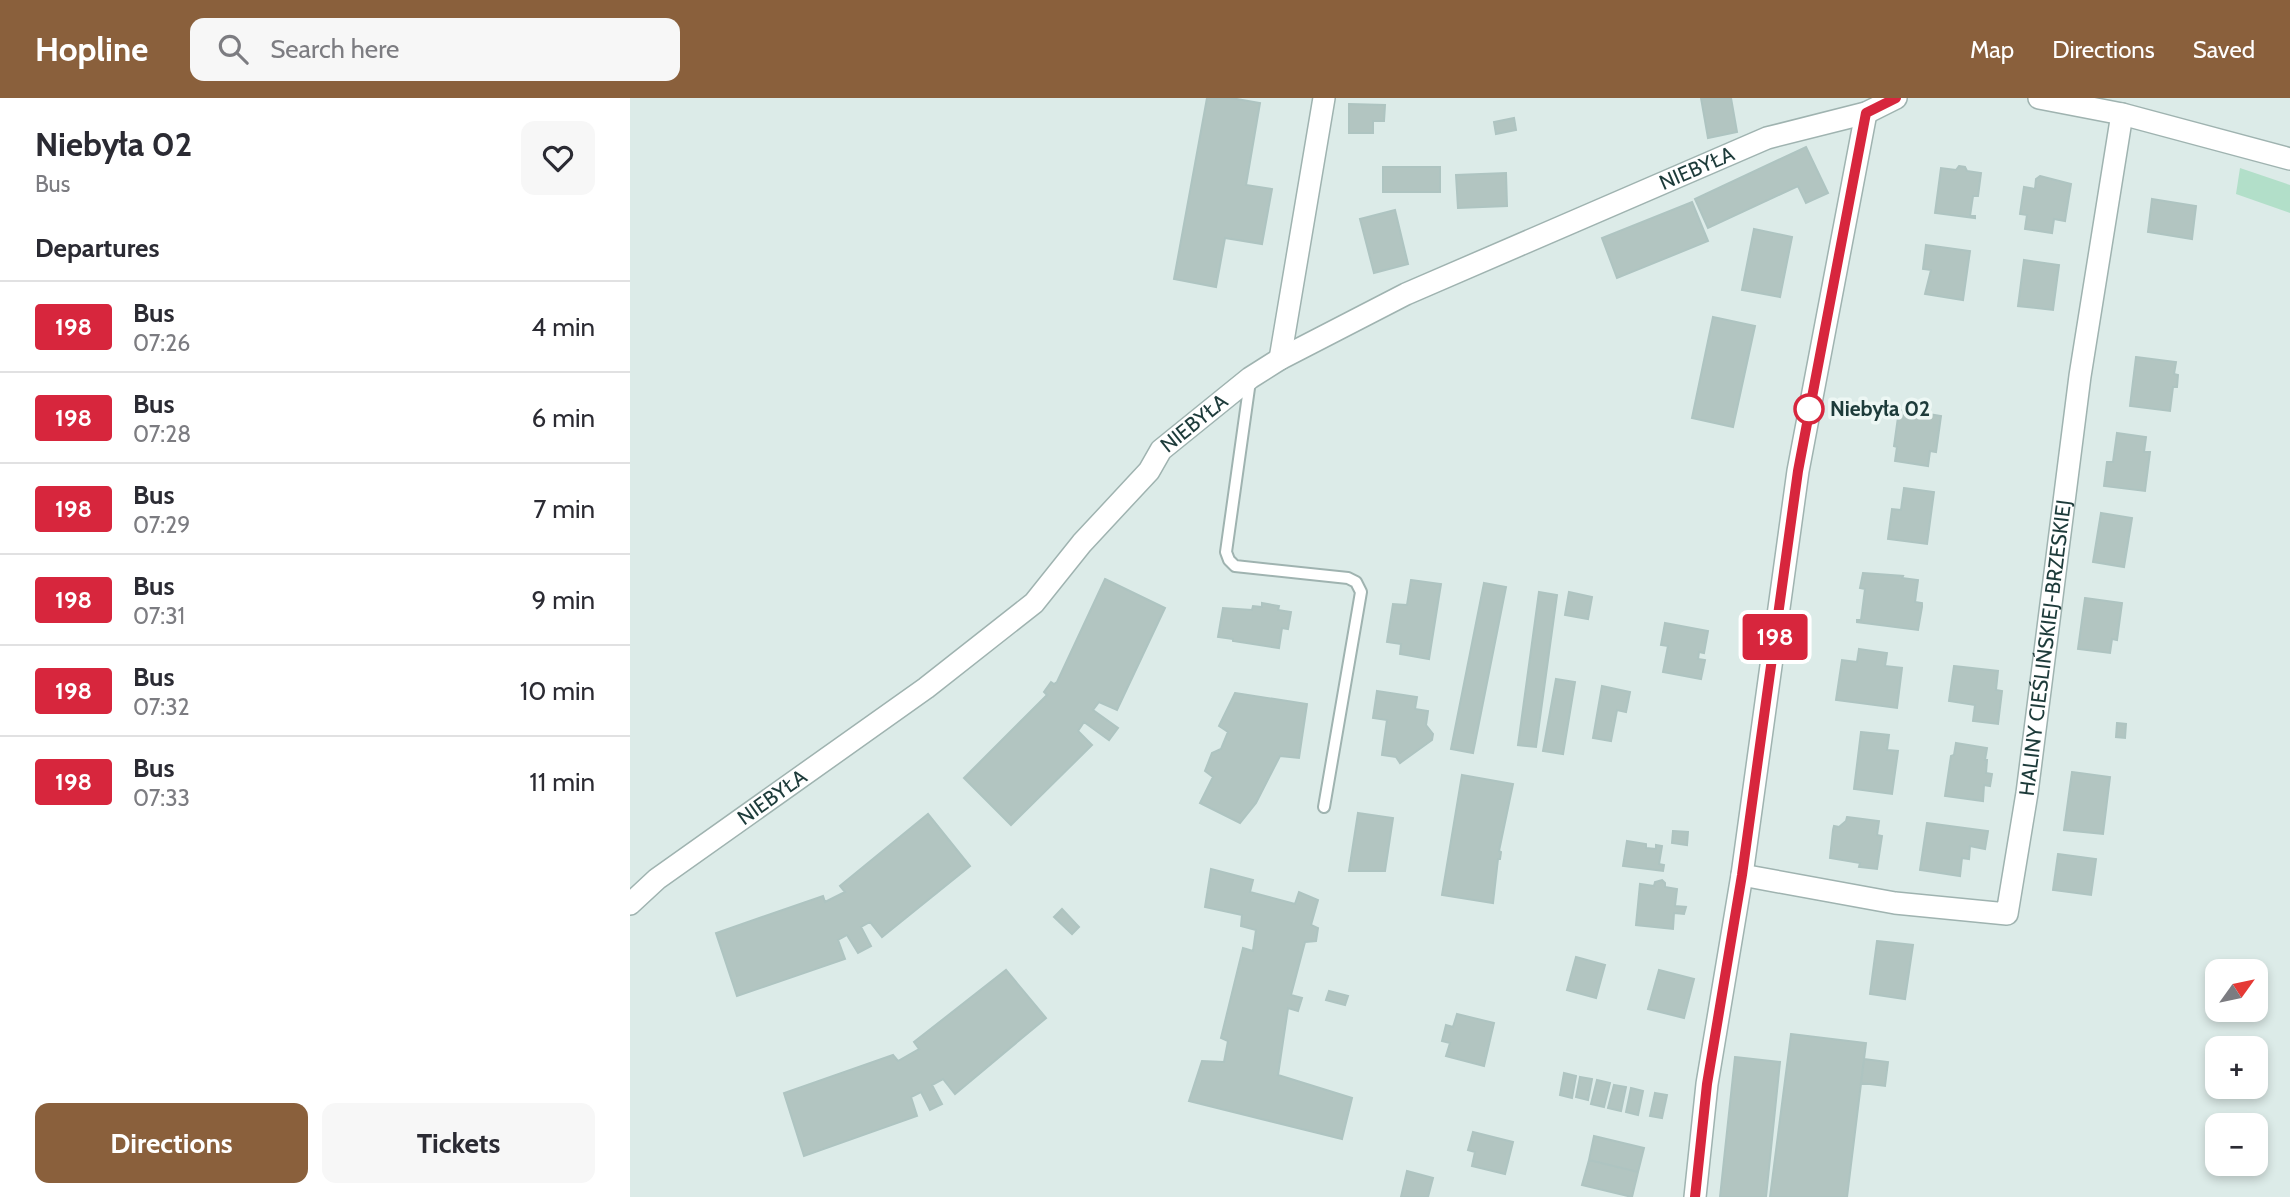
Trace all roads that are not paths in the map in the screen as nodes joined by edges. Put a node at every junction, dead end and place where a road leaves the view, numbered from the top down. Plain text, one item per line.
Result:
1 (1324, 98) edge
2 (1896, 98) edge
3 (2039, 98) edge
4 (1866, 113) junction
5 (2122, 114) junction
6 (2290, 159) edge
7 (1280, 359) junction
8 (1250, 379) junction
9 (1324, 807) dead end
10 (1742, 875) junction
11 (630, 904) edge
12 (1695, 1197) edge

1 - 7 street
2 - 4 street, NIEBYŁA
3 - 5 street
4 - 7 street, NIEBYŁA
4 - 10 street
5 - 6 street
5 - 10 street, HALINY CIEŚLIŃSKIEJ-BRZESKIEJ
7 - 8 street, NIEBYŁA
8 - 9 lane
8 - 11 street, NIEBYŁA
10 - 12 street

